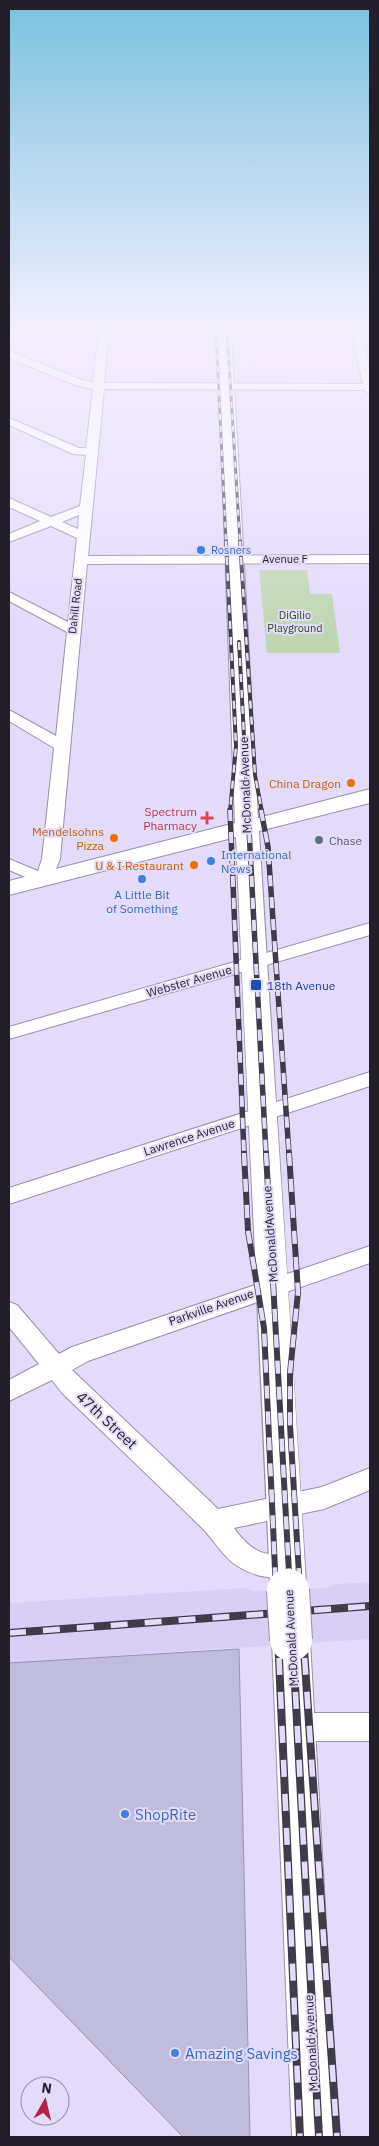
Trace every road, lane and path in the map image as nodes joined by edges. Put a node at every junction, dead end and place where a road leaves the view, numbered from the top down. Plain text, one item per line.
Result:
1 (30, 430) edge
2 (93, 430) edge
3 (228, 430) edge
4 (91, 452) junction
5 (9, 502) edge
6 (86, 508) junction
7 (49, 522) junction
8 (82, 536) junction
9 (9, 538) edge
10 (370, 559) edge
11 (80, 560) junction
12 (236, 560) junction
13 (9, 596) edge
14 (73, 630) junction
15 (9, 715) edge
16 (63, 747) junction
17 (370, 796) edge
18 (247, 828) junction
19 (9, 864) edge
20 (44, 880) junction
21 (9, 888) edge
22 (370, 929) edge
23 (254, 962) junction
24 (9, 1033) edge
25 (370, 1079) edge
26 (262, 1114) junction
27 (9, 1196) edge
28 (370, 1254) edge
29 (274, 1286) junction
30 (9, 1311) edge
31 (54, 1366) junction
32 (9, 1391) edge
33 (370, 1479) edge
34 (284, 1506) junction
35 (213, 1520) junction
36 (288, 1575) junction
37 (295, 1726) junction
38 (370, 1727) edge
39 (316, 2137) edge

1 - 4 street
2 - 4 street, Dahill Road
3 - 12 main road, McDonald Avenue
4 - 6 street, Dahill Road
5 - 7 street
6 - 7 street
6 - 8 street, Dahill Road
7 - 8 street
7 - 9 street
8 - 11 street, Dahill Road
10 - 12 street, Avenue F
11 - 12 street, Avenue F
11 - 14 street, Dahill Road
12 - 18 main road, McDonald Avenue
13 - 14 street
14 - 16 street, Dahill Road
15 - 16 street
16 - 20 street, Dahill Road
17 - 18 main road
18 - 20 main road
18 - 23 main road, McDonald Avenue
19 - 20 street
20 - 21 main road
22 - 23 street, Webster Avenue
23 - 24 street, Webster Avenue
23 - 26 main road, McDonald Avenue
25 - 26 street, Lawrence Avenue
26 - 27 street, Lawrence Avenue
26 - 29 main road, McDonald Avenue
28 - 29 street, Parkville Avenue
29 - 31 street, Parkville Avenue
29 - 34 main road, McDonald Avenue
30 - 31 street, 47th Street
31 - 32 street, Parkville Avenue
31 - 35 street, 47th Street
33 - 34 street
34 - 35 street
34 - 36 main road, McDonald Avenue
35 - 36 street, 47th Street
36 - 37 main road, McDonald Avenue, bridge
37 - 38 street
37 - 39 main road, McDonald Avenue

